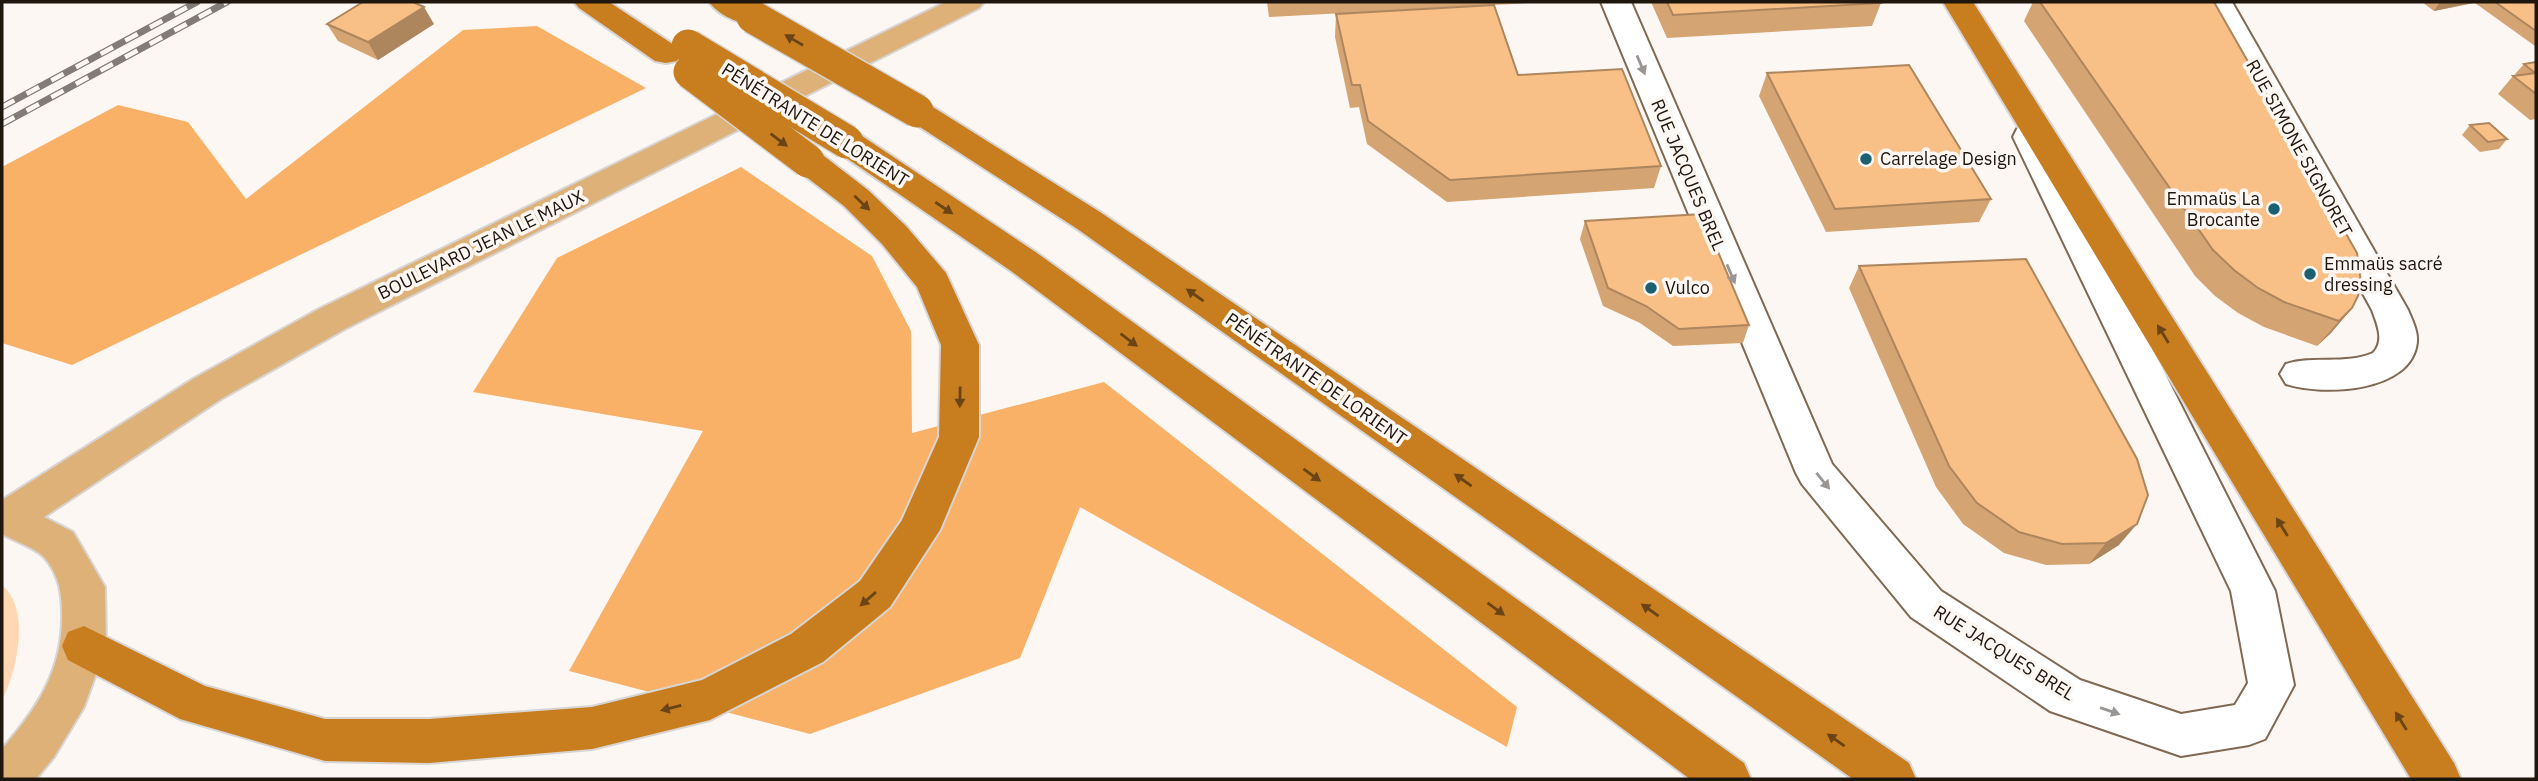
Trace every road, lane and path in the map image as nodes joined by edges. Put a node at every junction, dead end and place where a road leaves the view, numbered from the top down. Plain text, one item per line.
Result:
1 (589, 2) edge
2 (609, 2) edge
3 (724, 2) edge
4 (969, 2) edge
5 (1616, 2) edge
6 (2217, 2) edge
7 (1968, 18) edge
8 (677, 50) junction
9 (2299, 374) dead end
10 (6, 517) edge
11 (84, 646) junction
12 (6, 779) edge
13 (1727, 779) edge
14 (1892, 779) edge
15 (2437, 779) edge

1 - 8 highway
2 - 8 highway, PÉNÉTRANTE DE LORIENT
14 -> 3 highway, PÉNÉTRANTE DE LORIENT, bridge
4 - 10 main road, BOULEVARD JEAN LE MAUX
5 -> 7 street, RUE JACQUES BREL
6 - 9 street, RUE SIMONE SIGNORET
15 -> 7 highway
8 -> 11 highway, bridge
8 -> 13 highway, PÉNÉTRANTE DE LORIENT, bridge
10 - 11 main road
11 - 12 main road

